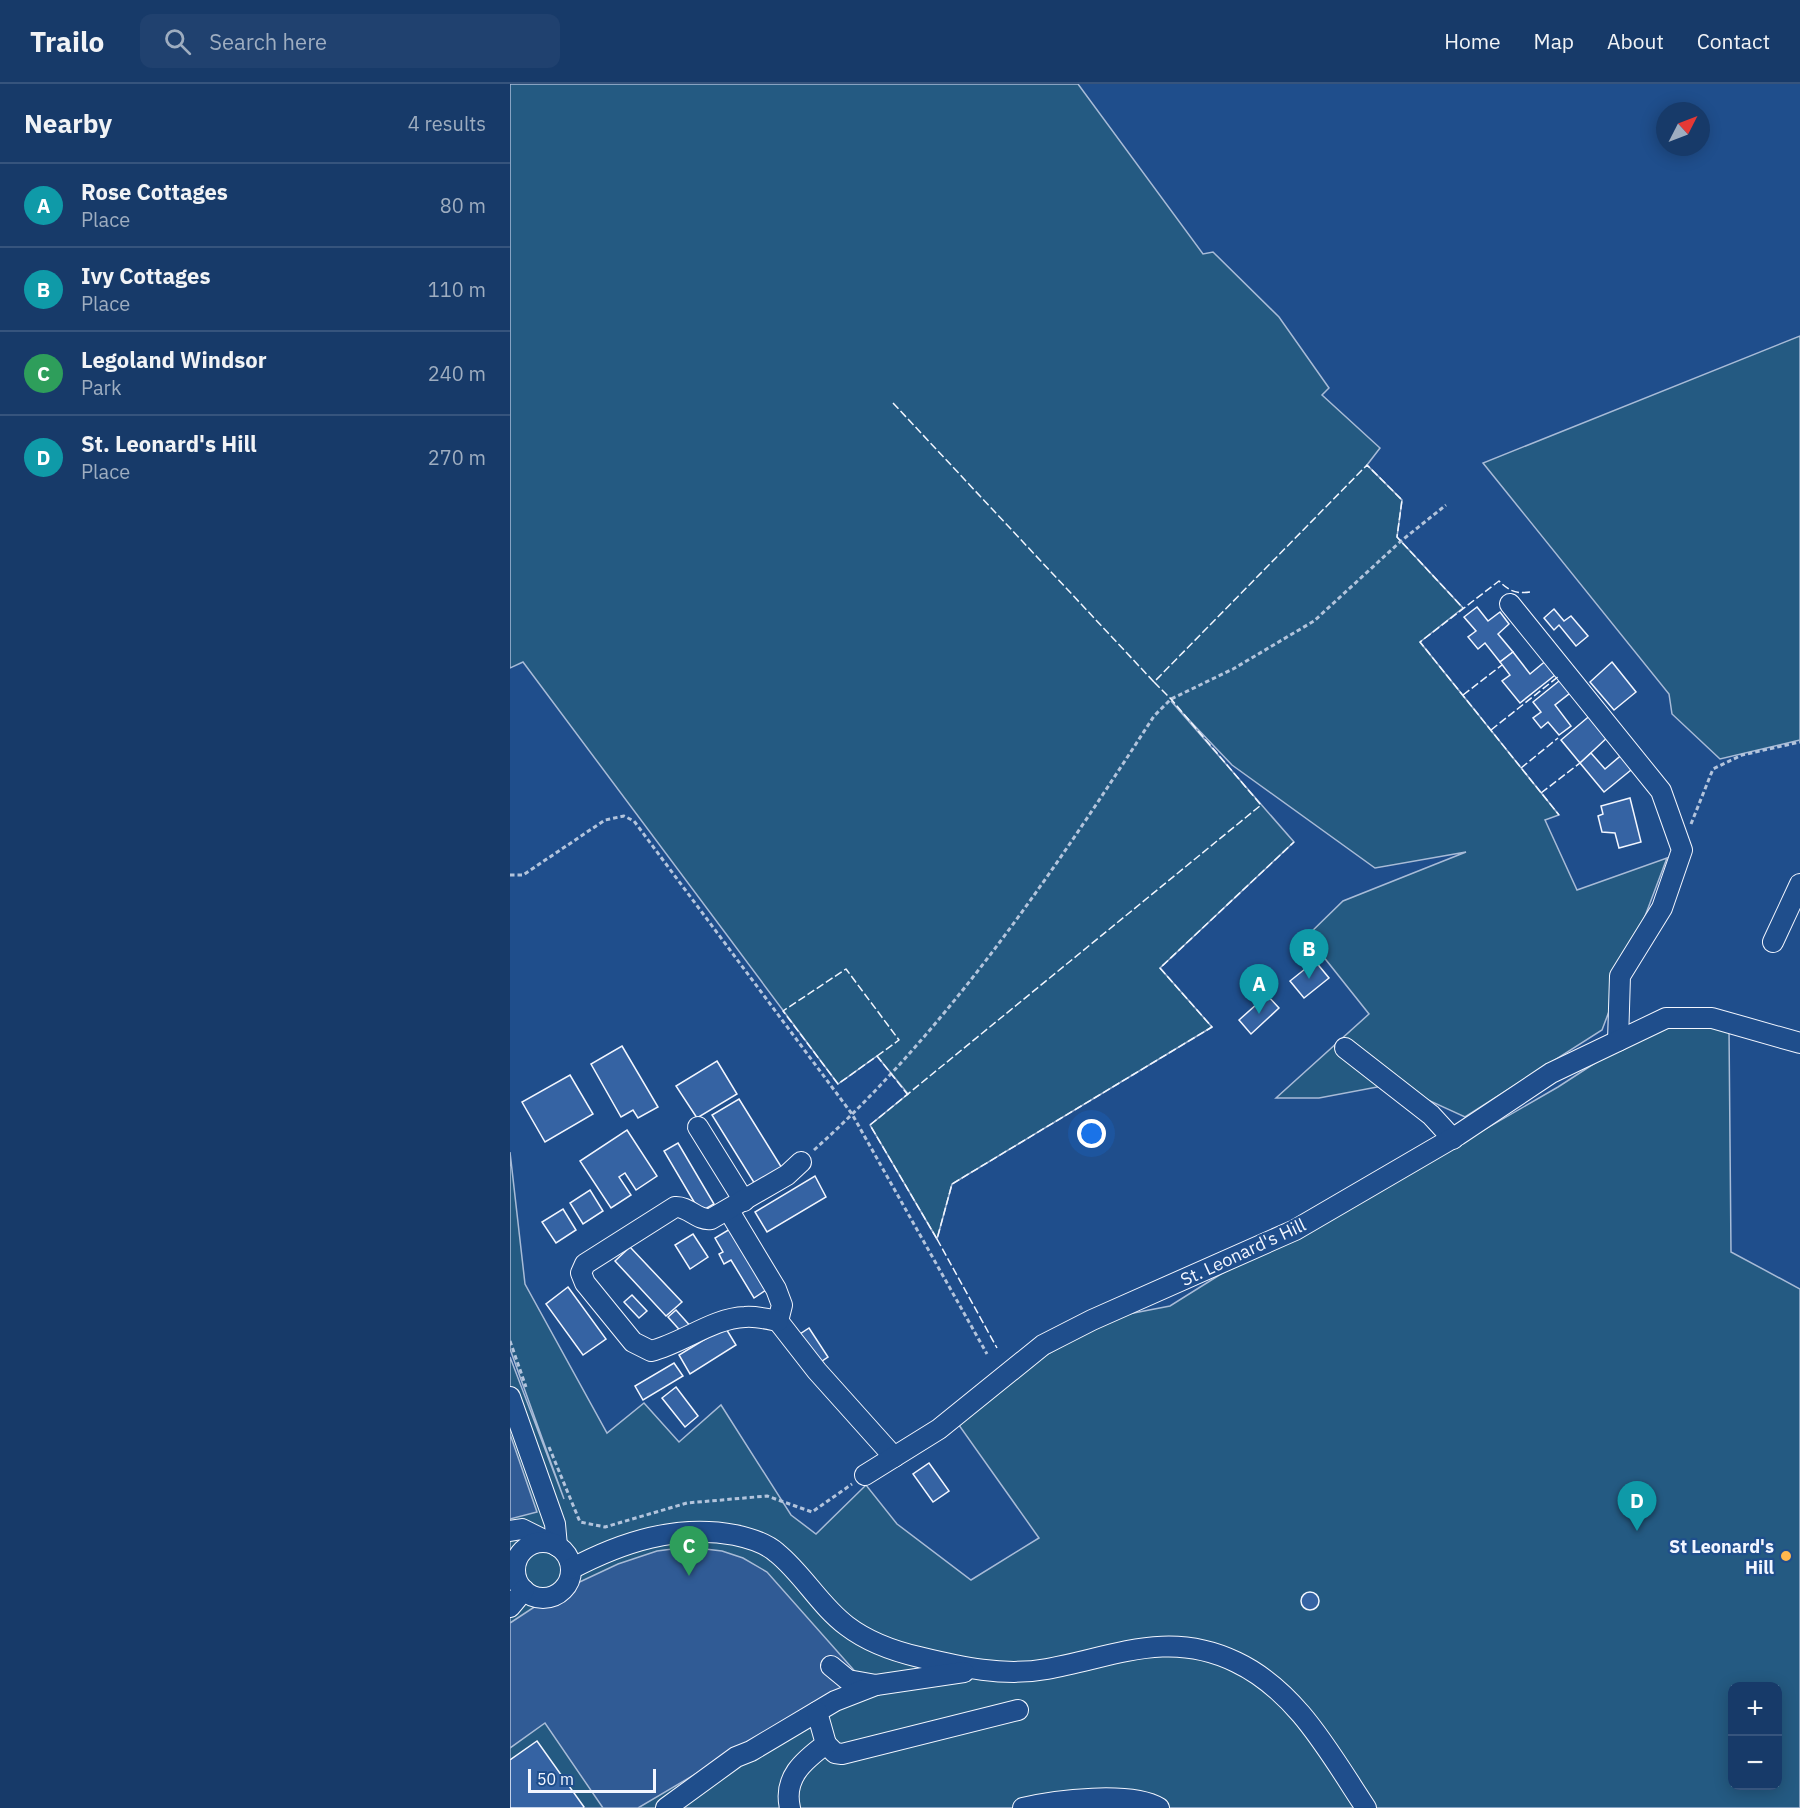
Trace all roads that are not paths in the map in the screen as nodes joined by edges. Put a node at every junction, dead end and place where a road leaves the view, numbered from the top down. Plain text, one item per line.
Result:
1 (1510, 603) dead end
2 (1800, 884) edge
3 (1773, 942) dead end
4 (1618, 1041) junction
5 (1800, 1043) edge
6 (1345, 1048) dead end
7 (698, 1127) dead end
8 (1453, 1138) junction
9 (801, 1162) road end
10 (737, 1206) junction
11 (778, 1321) junction
12 (510, 1397) edge
13 (894, 1457) junction
14 (865, 1475) road end
15 (510, 1531) edge
16 (553, 1544) junction
17 (571, 1569) junction
18 (524, 1590) junction
19 (510, 1607) edge
20 (831, 1666) dead end
21 (978, 1670) junction
22 (876, 1685) junction
23 (1018, 1710) dead end
24 (817, 1712) junction
25 (826, 1744) junction
26 (666, 1808) edge
27 (790, 1808) edge
28 (1023, 1808) edge
29 (1159, 1808) edge
30 (1366, 1808) edge

1 - 4 street
2 - 3 street
4 - 5 street, St. Leonard's Hill
4 - 8 street, St. Leonard's Hill
6 - 8 street
7 - 10 street
8 - 13 street, St. Leonard's Hill
9 - 10 street
10 - 11 street
10 - 11 street
11 - 13 street
12 - 16 street
13 - 14 street, St. Leonard's Hill
15 - 16 street
16 - 17 street
16 - 18 street
17 - 18 street
17 - 21 street
18 - 19 street
20 - 22 street
21 - 22 street
21 - 30 street
22 - 24 street
23 - 25 street
24 - 25 street
24 - 26 street
25 - 27 street
28 - 29 street

